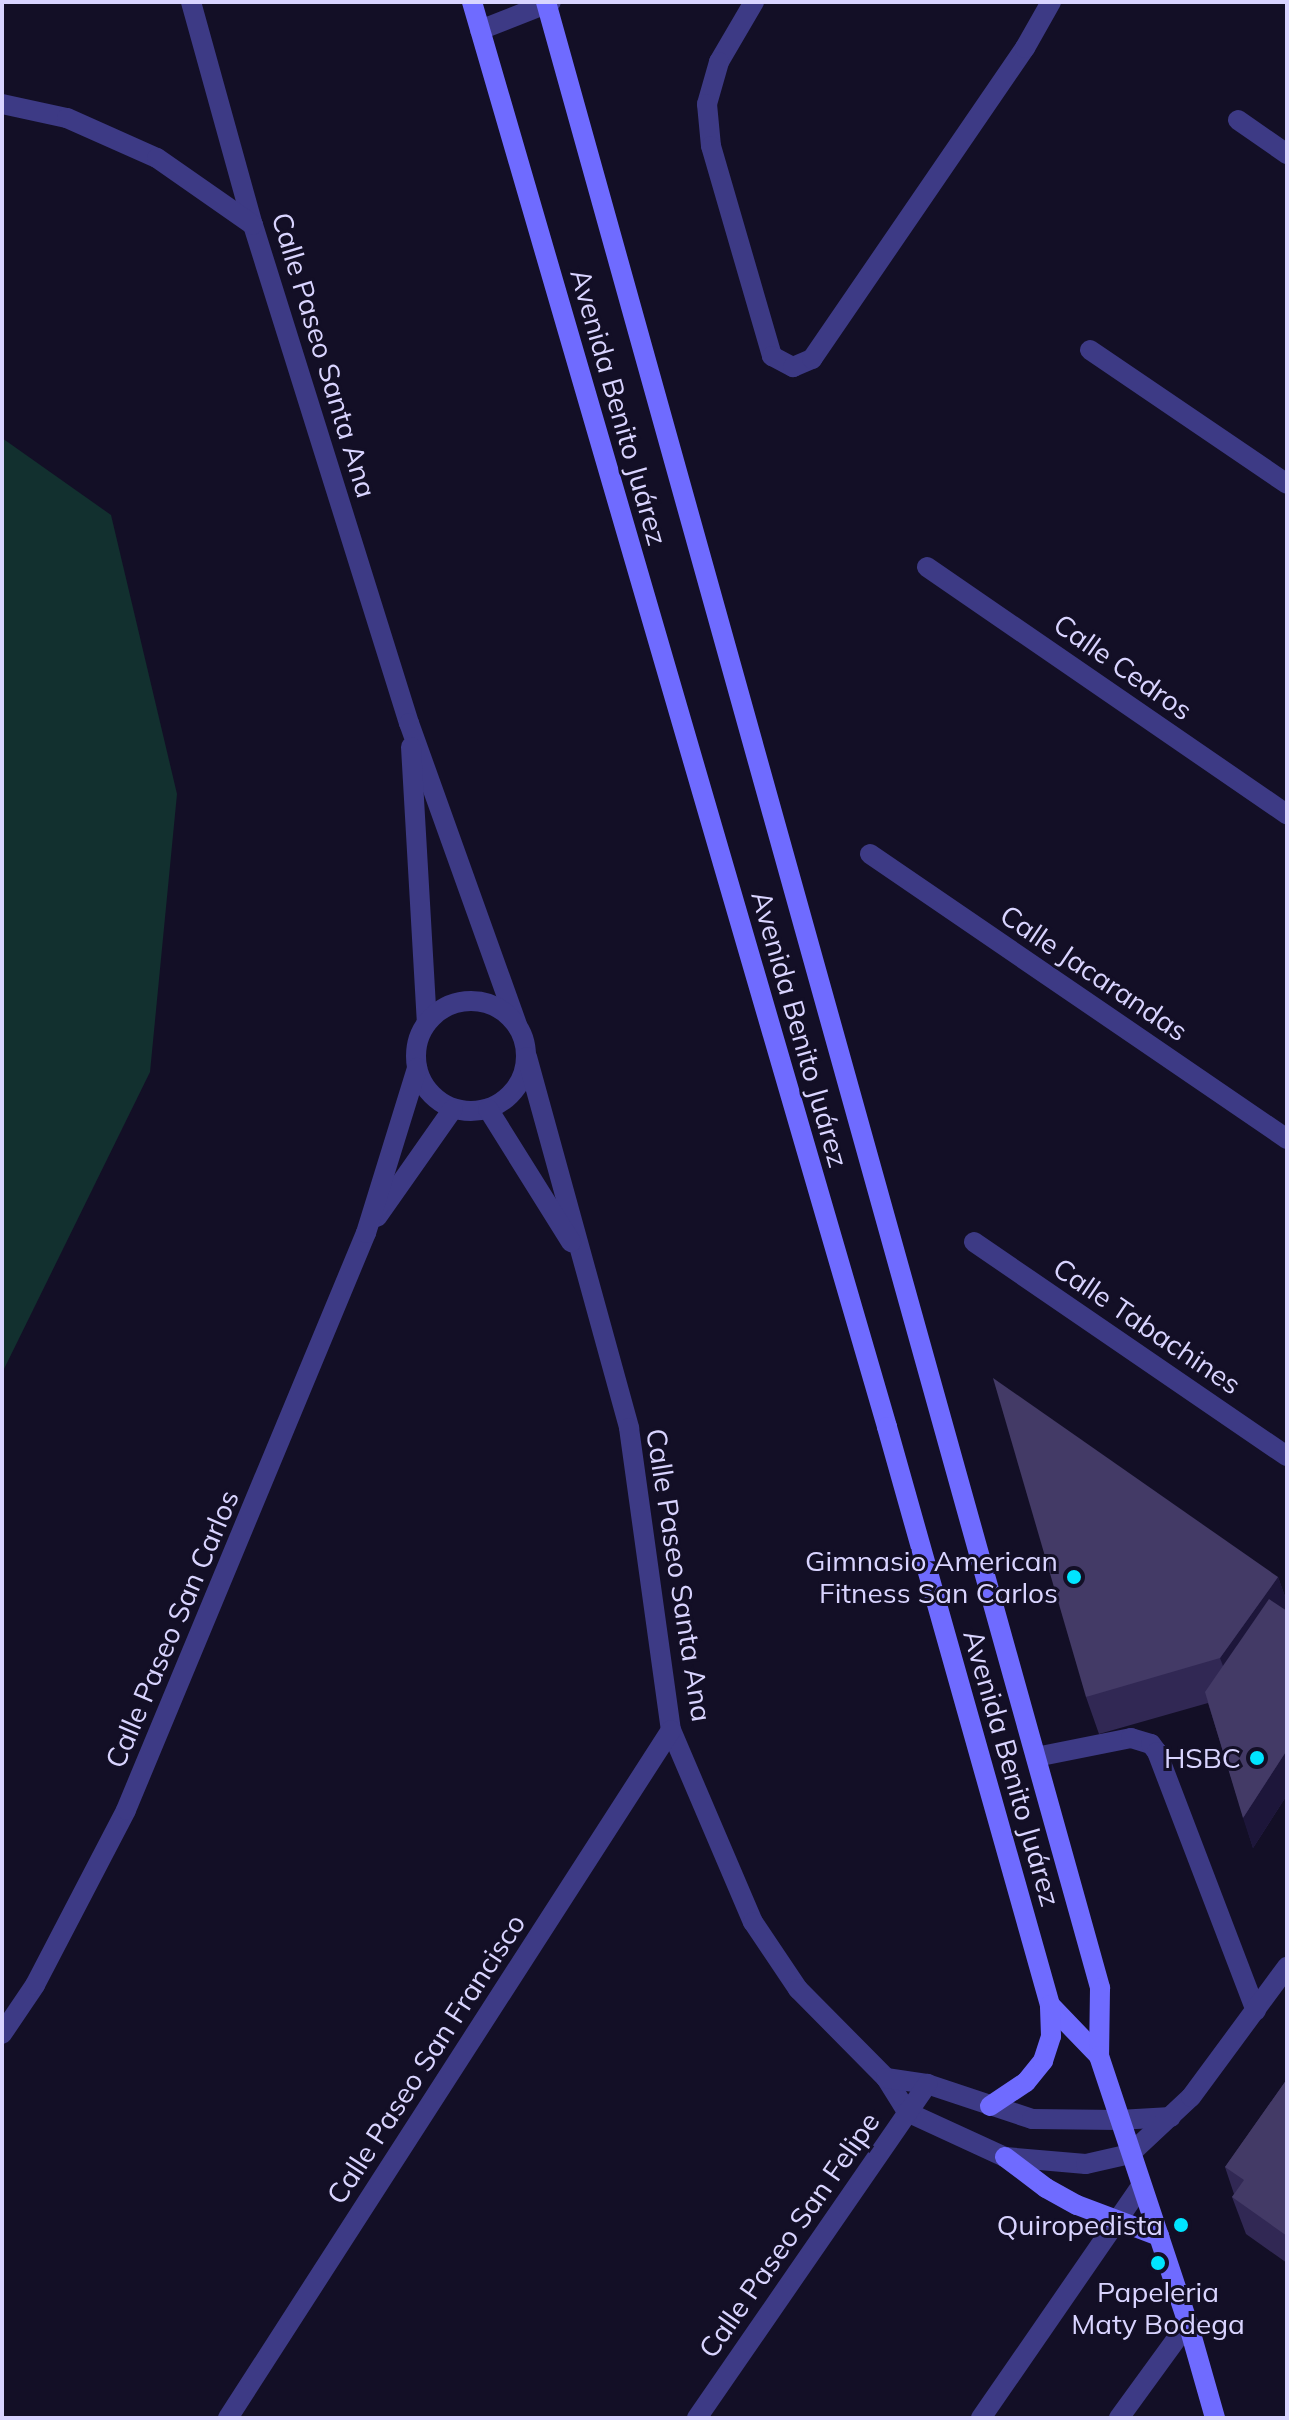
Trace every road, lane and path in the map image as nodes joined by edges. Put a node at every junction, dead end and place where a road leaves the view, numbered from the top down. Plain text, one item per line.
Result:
1 (191, 2) edge
2 (472, 2) edge
3 (754, 2) edge
4 (1051, 2) edge
5 (548, 3) edge
6 (480, 30) junction
7 (2, 104) edge
8 (1238, 120) dead end
9 (1287, 154) edge
10 (253, 225) junction
11 (1090, 350) dead end
12 (1287, 484) edge
13 (927, 567) dead end
14 (409, 723) junction
15 (1287, 814) edge
16 (870, 854) dead end
17 (427, 1022) junction
18 (517, 1024) junction
19 (527, 1057) junction
20 (417, 1068) junction
21 (453, 1109) junction
22 (488, 1109) junction
23 (1287, 1139) edge
24 (366, 1233) junction
25 (974, 1242) dead end
26 (583, 1261) junction
27 (1287, 1456) edge
28 (671, 1730) junction
29 (1036, 1757) junction
30 (1287, 1967) edge
31 (1050, 2005) junction
32 (1256, 2011) junction
33 (2, 2034) edge
34 (1099, 2056) junction
35 (886, 2078) junction
36 (927, 2084) junction
37 (990, 2106) junction
38 (907, 2112) junction
39 (1171, 2117) junction
40 (1119, 2120) junction
41 (1130, 2154) junction
42 (1005, 2157) junction
43 (1141, 2186) junction
44 (1118, 2222) junction
45 (1159, 2236) junction
46 (1188, 2323) junction
47 (228, 2418) edge
48 (697, 2418) edge
49 (981, 2418) edge
50 (1119, 2418) edge
51 (1215, 2418) edge

1 - 10 street, Calle Paseo Santa Ana
2 - 6 main road, Avenida Benito Juárez
3 - 4 street
5 - 6 street
5 - 29 main road, Avenida Benito Juárez
6 - 31 main road, Avenida Benito Juárez
7 - 10 street
8 - 9 street
10 - 14 street, Calle Paseo Santa Ana
11 - 12 street
13 - 15 street, Calle Cedros
14 - 17 street, Calle Paseo Santa Ana
14 - 18 street, Calle Paseo Santa Ana
16 - 23 street, Calle Jacarandas
17 - 18 street
17 - 20 street
18 - 19 street
19 - 22 street
19 - 26 street, Calle Paseo Santa Ana
20 - 21 street
20 - 24 street, Calle Paseo San Carlos
21 - 22 street
21 - 24 street, Calle Paseo San Carlos
22 - 26 street, Calle Paseo Santa Ana
24 - 33 street, Calle Paseo San Carlos
25 - 27 street, Calle Tabachines
26 - 28 street, Calle Paseo Santa Ana
28 - 35 street, Calle Paseo Santa Ana
28 - 47 street, Calle Paseo San Francisco
29 - 32 street
29 - 34 main road, Avenida Benito Juárez
30 - 32 street
31 - 34 main road, Avenida Benito Juárez
31 - 37 main road
32 - 39 street
34 - 40 main road, Avenida Benito Juárez
35 - 36 street
35 - 38 street, Calle Paseo Santa Ana
36 - 37 street
36 - 38 street, Calle Paseo San Felipe
37 - 40 street
38 - 42 street
38 - 48 street, Calle Paseo San Felipe
39 - 40 street
39 - 41 street
40 - 41 main road, Avenida Benito Juárez
41 - 42 street
41 - 43 main road, Avenida Benito Juárez
42 - 44 main road
43 - 44 street
43 - 45 main road, Avenida Benito Juárez
44 - 45 main road
44 - 49 street
45 - 46 main road, Avenida Benito Juárez
46 - 50 street
46 - 51 main road, Avenida Benito Juárez

